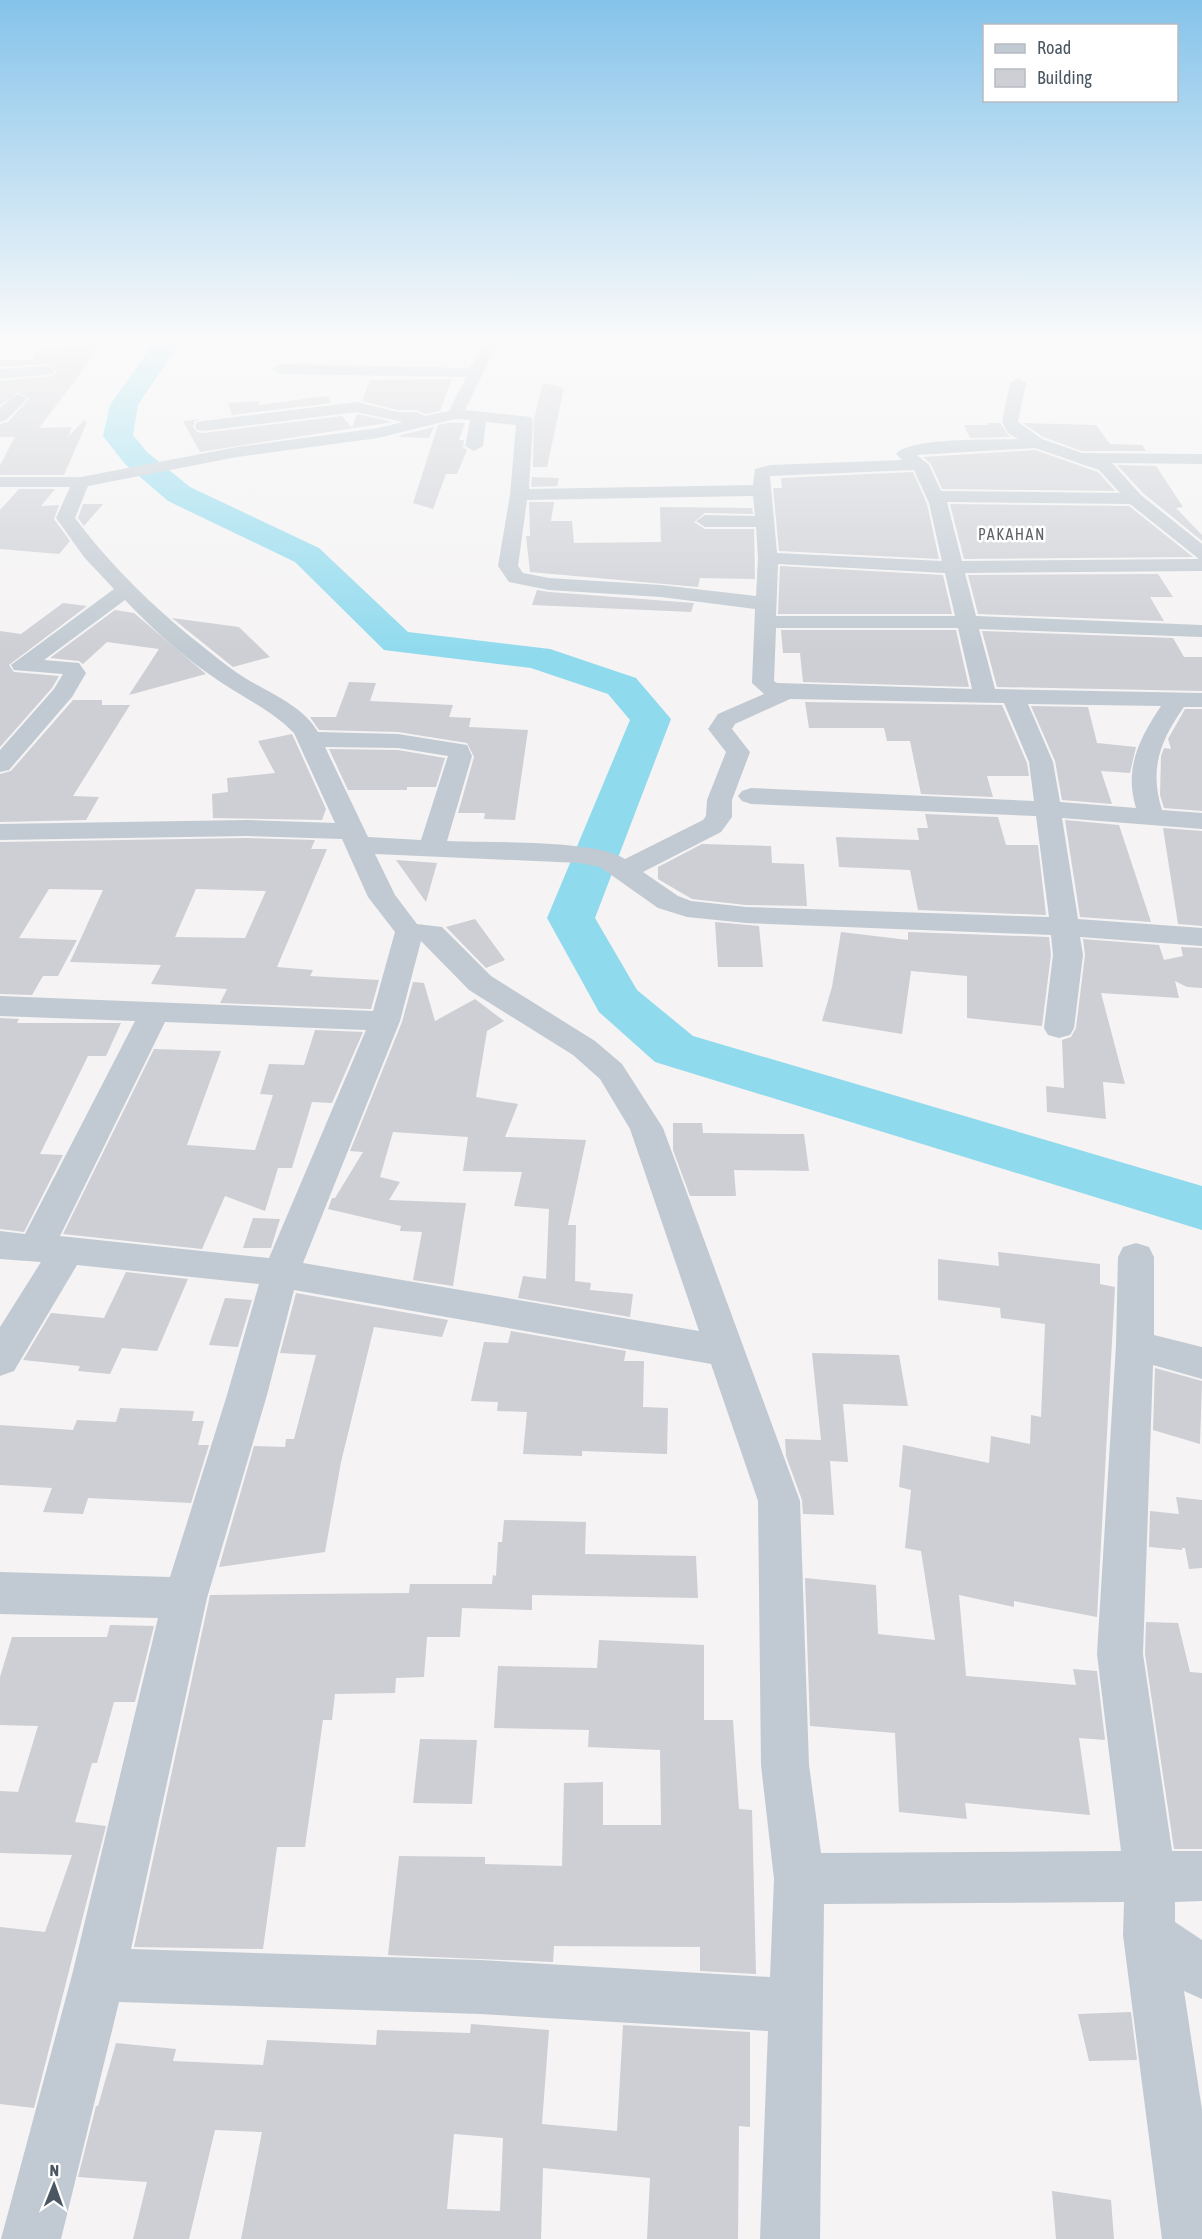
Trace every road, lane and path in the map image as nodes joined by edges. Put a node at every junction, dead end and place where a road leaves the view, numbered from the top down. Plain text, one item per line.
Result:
1 (312, 442) edge
2 (475, 442) edge
3 (523, 442) edge
4 (1036, 443) joint
5 (474, 446) dead end
6 (1086, 457) junction
7 (1202, 459) edge
8 (920, 465) junction
9 (0, 482) edge
10 (81, 482) junction
11 (762, 490) junction
12 (519, 495) junction
13 (935, 496) junction
14 (1135, 499) junction
15 (705, 521) dead end
16 (767, 522) junction
17 (1202, 554) edge
18 (768, 558) junction
19 (1202, 565) edge
20 (952, 567) junction
21 (125, 590) junction
22 (767, 613) junction
23 (969, 623) junction
24 (1202, 631) edge
25 (11, 664) edge
26 (787, 692) junction
27 (985, 696) junction
28 (1013, 696) junction
29 (1178, 699) junction
30 (1202, 700) edge
31 (310, 739) junction
32 (1, 762) edge
33 (751, 796) dead end
34 (1047, 809) junction
35 (1151, 817) junction
36 (1202, 821) edge
37 (0, 832) edge
38 (366, 841) junction
39 (432, 847) junction
40 (615, 865) junction
41 (1065, 927) junction
42 (415, 932) junction
43 (1202, 937) edge
44 (0, 1006) edge
45 (155, 1011) junction
46 (385, 1021) junction
47 (1059, 1028) dead end
48 (0, 1245) edge
49 (51, 1250) junction
50 (1136, 1257) dead end
51 (280, 1274) junction
52 (1135, 1345) junction
53 (706, 1347) junction
54 (0, 1360) edge
55 (1202, 1363) edge
56 (0, 1593) edge
57 (185, 1598) junction
58 (1202, 1876) edge
59 (1150, 1877) junction
60 (799, 1879) junction
61 (1149, 1935) junction
62 (1202, 1972) edge
63 (99, 1975) junction
64 (775, 2006) junction
65 (31, 2239) edge
66 (790, 2239) edge
67 (1192, 2239) edge

1 - 10 street
2 - 5 street
3 - 12 street
4 - 6 street
4 - 8 street
6 - 7 street
6 - 14 street
8 - 11 street
8 - 13 street
9 - 10 street
10 - 21 street
11 - 12 street
11 - 16 street
12 - 22 street
13 - 14 street
13 - 20 street
14 - 17 street
15 - 16 street
16 - 18 street
18 - 20 street
18 - 22 street
19 - 20 street
20 - 23 street
21 - 25 street
21 - 31 street
22 - 23 street
22 - 26 street
23 - 24 street
23 - 27 street
25 - 32 street
26 - 27 street
26 - 40 street
27 - 28 street
28 - 29 street
28 - 34 street
29 - 30 street
29 - 35 street
31 - 38 street
31 - 39 street
33 - 34 street
34 - 35 street
34 - 41 street
35 - 36 street
37 - 38 street
38 - 39 street
38 - 42 street
39 - 40 street
40 - 41 street
41 - 43 street
41 - 47 street
42 - 46 street
42 - 53 street
44 - 45 street
45 - 46 street
45 - 49 street
46 - 51 street
48 - 49 street
49 - 51 street
49 - 54 street
50 - 52 street
51 - 53 street
51 - 57 street
52 - 55 street
52 - 59 street
53 - 60 street
56 - 57 street
57 - 63 street
58 - 59 street
59 - 60 street
59 - 61 street
60 - 64 street
61 - 62 street
61 - 67 street
63 - 64 street
63 - 65 street
64 - 66 street

